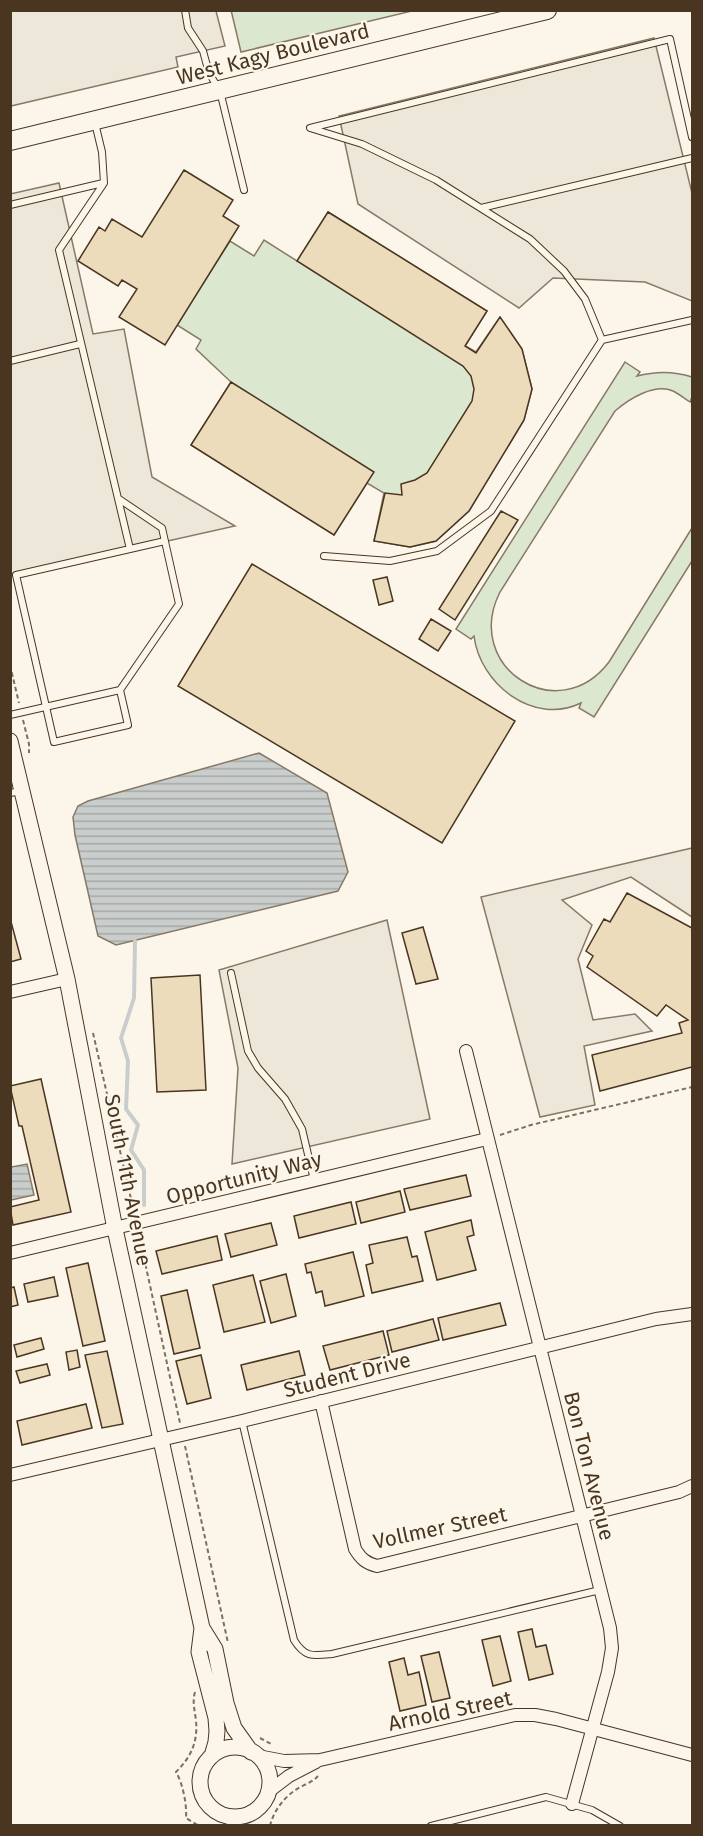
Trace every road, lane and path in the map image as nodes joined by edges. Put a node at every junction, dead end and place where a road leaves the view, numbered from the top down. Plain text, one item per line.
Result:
1 (184, 10) edge
2 (547, 10) edge
3 (220, 91) junction
4 (95, 121) junction
5 (693, 136) edge
6 (10, 141) edge
7 (693, 158) edge
8 (104, 183) junction
9 (244, 190) dead end
10 (10, 205) edge
11 (481, 208) junction
12 (693, 320) edge
13 (602, 340) junction
14 (80, 345) junction
15 (10, 361) edge
16 (118, 499) junction
17 (165, 541) junction
18 (130, 549) junction
19 (324, 556) dead end
20 (13, 575) edge
21 (120, 690) junction
22 (46, 707) junction
23 (10, 715) edge
24 (10, 741) edge
25 (16, 792) edge
26 (231, 973) dead end
27 (67, 979) junction
28 (10, 992) edge
29 (466, 1051) dead end
30 (693, 1087) edge
31 (487, 1138) junction
32 (314, 1181) junction
33 (136, 1224) junction
34 (115, 1229) junction
35 (10, 1253) edge
36 (693, 1314) edge
37 (540, 1347) junction
38 (321, 1401) junction
39 (242, 1421) junction
40 (183, 1435) junction
41 (161, 1441) junction
42 (10, 1475) edge
43 (693, 1486) edge
44 (582, 1516) junction
45 (600, 1590) junction
46 (202, 1628) junction
47 (229, 1643) dead end
48 (193, 1701) dead end
49 (593, 1730) junction
50 (254, 1732) dead end
51 (273, 1745) dead end
52 (254, 1754) junction
53 (693, 1755) edge
54 (212, 1756) junction
55 (320, 1760) junction
56 (314, 1780) dead end
57 (268, 1792) junction
58 (572, 1804) junction
59 (257, 1808) junction
60 (217, 1812) junction
61 (199, 1826) edge
62 (226, 1826) edge
63 (251, 1826) edge
64 (270, 1826) edge
65 (431, 1826) edge
66 (620, 1826) edge

1 - 3 lane
2 - 3 main road, West Kagy Boulevard
3 - 4 main road, West Kagy Boulevard
3 - 9 lane
4 - 6 main road, West Kagy Boulevard
4 - 8 lane
5 - 11 lane
7 - 11 lane
8 - 10 lane
8 - 14 lane
11 - 13 lane
12 - 13 lane
13 - 19 lane
14 - 15 lane
14 - 16 lane
16 - 17 lane
16 - 18 lane
17 - 18 lane
17 - 21 lane
18 - 20 lane
20 - 22 lane
21 - 22 lane
21 - 22 lane
22 - 23 lane
24 - 25 street, South 11th Avenue
25 - 27 street, South 11th Avenue
26 - 32 lane
27 - 28 street
27 - 34 street, South 11th Avenue
29 - 31 street, Bon Ton Avenue
30 - 31 path
31 - 32 street, Opportunity Way
31 - 37 street, Bon Ton Avenue
32 - 33 street, Opportunity Way
33 - 34 street, Opportunity Way
33 - 40 path
34 - 35 street, Opportunity Way
34 - 41 street, South 11th Avenue
36 - 37 street, Student Drive
37 - 38 street, Student Drive
37 - 44 street, Bon Ton Avenue
38 - 39 street, Student Drive
38 - 44 street, Vollmer Street
39 - 40 street, Student Drive
39 - 45 lane
40 - 41 street, Student Drive
40 - 47 path
41 - 42 street, Student Drive
41 - 46 street, South 11th Avenue
43 - 44 street
44 - 45 street, Bon Ton Avenue
45 - 49 street, Bon Ton Avenue
46 - 52 street, South 11th Avenue
46 - 54 street, South 11th Avenue
48 - 61 path
49 - 53 street, Arnold Street
49 - 55 street, Arnold Street
49 - 58 street, Bon Ton Avenue
50 - 51 path
52 - 54 street
52 - 55 street, Arnold Street
52 - 57 street
54 - 60 street
55 - 57 street, Arnold Street
56 - 64 path
57 - 59 street
58 - 65 lane
58 - 66 lane
59 - 60 street
59 - 63 street
60 - 62 street

